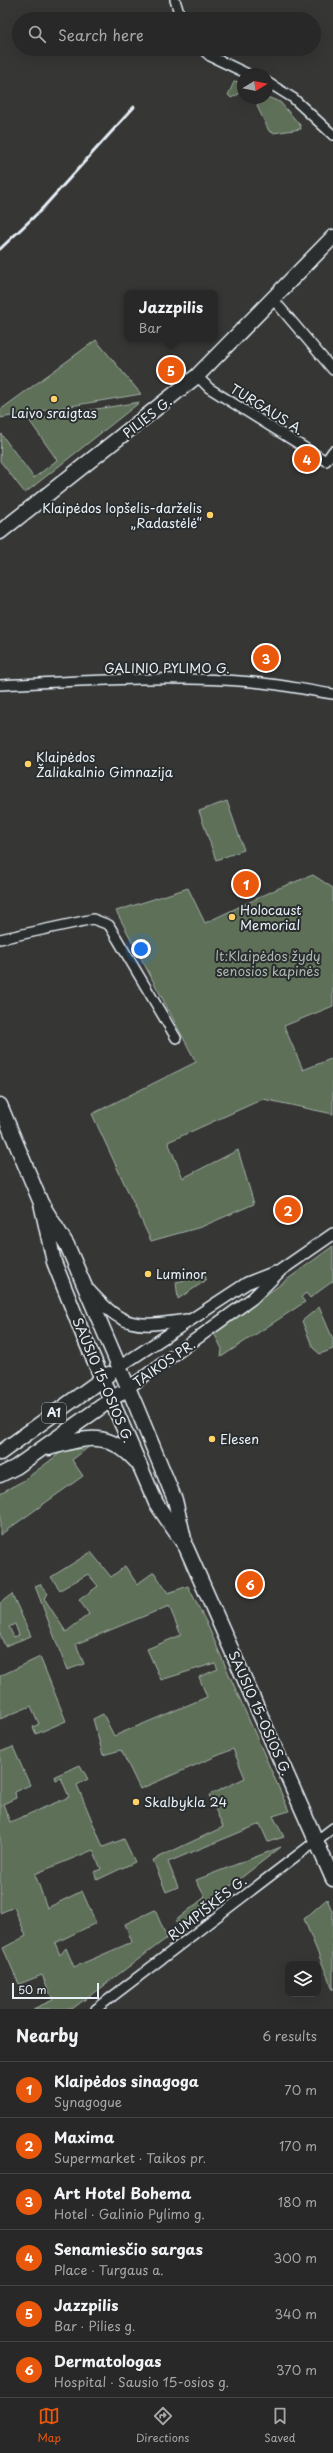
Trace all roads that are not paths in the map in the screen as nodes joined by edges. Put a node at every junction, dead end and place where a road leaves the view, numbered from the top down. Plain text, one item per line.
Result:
1 (175, 0) edge
2 (179, 12) edge
3 (210, 56) edge
4 (237, 69) edge
5 (273, 86) edge
6 (333, 135) edge
7 (333, 237) edge
8 (273, 299) junction
9 (333, 370) edge
10 (197, 376) junction
11 (333, 451) edge
12 (330, 463) edge
13 (0, 532) edge
14 (0, 685) edge
15 (333, 694) edge
16 (0, 939) edge
17 (176, 1038) dead end
18 (0, 1105) edge
19 (41, 1203) junction
20 (333, 1234) edge
21 (281, 1270) junction
22 (83, 1283) junction
23 (189, 1320) junction
24 (119, 1367) junction
25 (102, 1379) junction
26 (128, 1388) junction
27 (111, 1399) junction
28 (39, 1451) junction
29 (0, 1454) edge
30 (140, 1465) junction
31 (0, 1475) edge
32 (186, 1547) junction
33 (333, 1828) edge
34 (316, 1840) junction
35 (333, 1879) edge
36 (96, 2009) edge

1 - 2 street
3 - 4 street
5 - 6 street
7 - 8 main road, PILIES G.
8 - 9 street
8 - 10 main road, PILIES G.
10 - 12 street, TURGAUS A.
10 - 13 main road, PILIES G.
11 - 12 street, TURGAUS A.
14 - 15 street, GALINIO PYLIMO G.
16 - 17 street
18 - 19 main road, SAUSIO 15-OSIOS G.
19 - 22 main road, SAUSIO 15-OSIOS G.
19 - 25 main road, SAUSIO 15-OSIOS G.
20 - 21 street, TAIKOS PR. / A1
21 - 23 street, TAIKOS PR. / A1
21 - 26 street, TAIKOS PR. / A1
22 - 23 street
22 - 24 main road, SAUSIO 15-OSIOS G.
23 - 24 street, TAIKOS PR. / A1
24 - 25 main road, TAIKOS PR. / A1
24 - 26 main road, SAUSIO 15-OSIOS G.
25 - 27 main road, SAUSIO 15-OSIOS G.
25 - 29 main road, TAIKOS PR. / A1
26 - 27 main road, TAIKOS PR. / A1
26 - 32 main road, SAUSIO 15-OSIOS G.
27 - 28 main road, TAIKOS PR. / A1
27 - 30 main road, SAUSIO 15-OSIOS G.
28 - 30 main road
28 - 31 main road, TAIKOS PR. / A1
30 - 32 main road, SAUSIO 15-OSIOS G.
32 - 34 main road, SAUSIO 15-OSIOS G.
33 - 34 street, RUMPIŠKĖS G.
34 - 35 main road, SAUSIO 15-OSIOS G.
34 - 36 street, RUMPIŠKĖS G.

